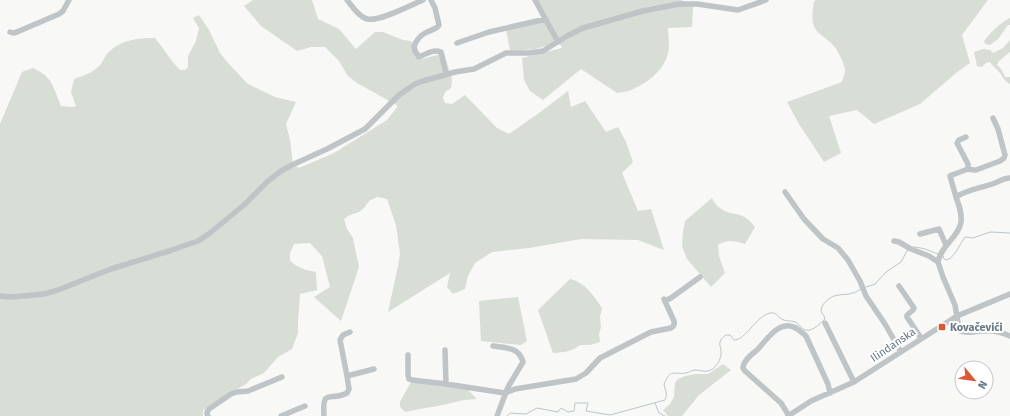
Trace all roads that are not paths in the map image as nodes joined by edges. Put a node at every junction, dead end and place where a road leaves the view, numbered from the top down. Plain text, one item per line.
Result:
1 (69, 0) edge
2 (347, 0) edge
3 (423, 0) edge
4 (431, 0) edge
5 (535, 0) edge
6 (766, 0) edge
7 (546, 19) junction
8 (10, 32) dead end
9 (558, 42) junction
10 (457, 43) dead end
11 (446, 74) junction
12 (993, 118) dead end
13 (966, 137) dead end
14 (968, 169) junction
15 (1010, 178) edge
16 (785, 192) dead end
17 (956, 197) junction
18 (920, 234) dead end
19 (894, 241) dead end
20 (946, 245) junction
21 (940, 257) junction
22 (700, 277) dead end
23 (899, 286) dead end
24 (1010, 294) edge
25 (0, 296) edge
26 (957, 316) junction
27 (825, 323) dead end
28 (350, 332) dead end
29 (1010, 336) edge
30 (921, 338) junction
31 (493, 346) dead end
32 (445, 350) dead end
33 (901, 352) junction
34 (408, 355) dead end
35 (374, 369) dead end
36 (347, 376) junction
37 (282, 377) dead end
38 (854, 382) junction
39 (446, 384) junction
40 (505, 393) junction
41 (830, 393) junction
42 (305, 406) dead end
43 (208, 416) edge
44 (281, 416) edge
45 (324, 416) edge
46 (497, 416) edge
47 (788, 416) edge

1 - 8 street
2 - 3 street
4 - 11 street
5 - 7 street
6 - 9 street
7 - 9 street
7 - 10 street
9 - 11 street
11 - 25 street
12 - 14 street
13 - 14 street
14 - 17 street
15 - 17 street
16 - 33 street
17 - 20 street
18 - 20 street
19 - 21 street
20 - 21 street
21 - 26 street
22 - 40 street
23 - 30 street
24 - 26 street, Ilindanska
26 - 29 street
26 - 30 street, Ilindanska
27 - 38 street
28 - 36 street
30 - 33 street, Ilindanska
31 - 40 street
32 - 39 street
33 - 38 street, Ilindanska
34 - 39 street
35 - 36 street
36 - 45 street
37 - 43 street
38 - 41 street, Ilindanska
39 - 40 street
40 - 46 street
41 - 47 street, Ilindanska
41 - 47 street
42 - 44 street

